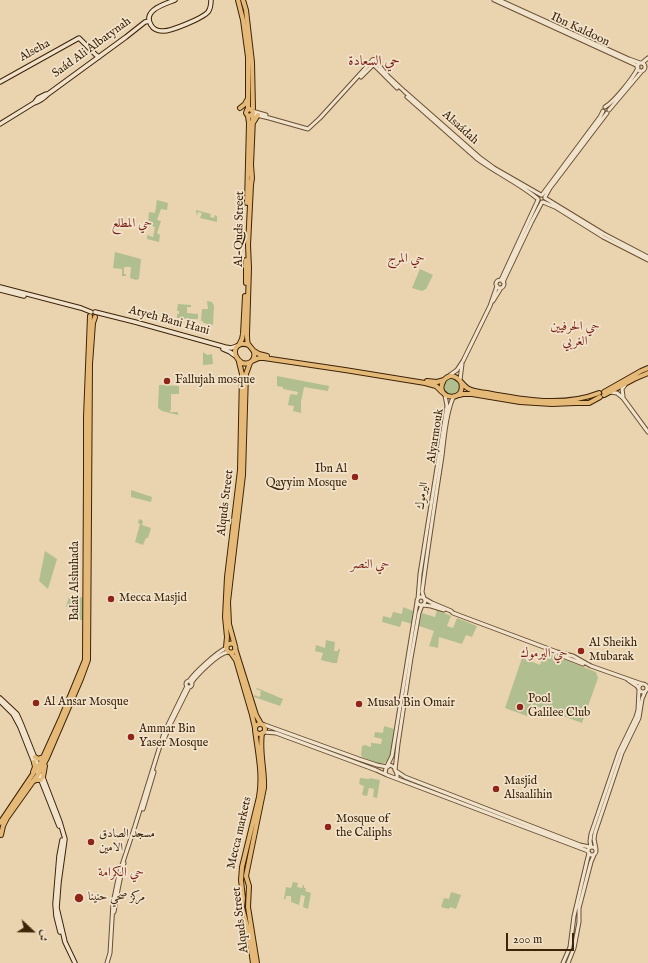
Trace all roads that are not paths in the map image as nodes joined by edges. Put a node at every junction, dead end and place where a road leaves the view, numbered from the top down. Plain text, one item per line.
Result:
1 (175, 0) edge
2 (212, 0) edge
3 (238, 0) edge
4 (243, 0) edge
5 (494, 0) edge
6 (499, 0) edge
7 (150, 21) junction
8 (98, 57) junction
9 (648, 58) edge
10 (648, 64) edge
11 (639, 65) junction
12 (645, 67) junction
13 (642, 71) junction
14 (0, 82) edge
15 (248, 98) junction
16 (240, 108) dead end
17 (606, 110) junction
18 (251, 113) junction
19 (258, 115) junction
20 (269, 118) junction
21 (253, 123) junction
22 (0, 124) edge
23 (502, 174) junction
24 (543, 196) junction
25 (538, 199) junction
26 (542, 202) junction
27 (648, 259) edge
28 (502, 281) junction
29 (497, 286) junction
30 (502, 288) junction
31 (0, 289) edge
32 (490, 306) junction
33 (93, 314) junction
34 (238, 345) junction
35 (249, 345) junction
36 (254, 350) junction
37 (234, 355) junction
38 (463, 361) junction
39 (239, 362) junction
40 (251, 362) junction
41 (648, 368) edge
42 (648, 373) edge
43 (446, 378) junction
44 (461, 381) junction
45 (626, 383) junction
46 (610, 392) junction
47 (444, 394) junction
48 (602, 394) junction
49 (456, 396) junction
50 (590, 396) junction
51 (623, 398) junction
52 (590, 402) junction
53 (648, 432) edge
54 (424, 599) junction
55 (418, 601) junction
56 (423, 605) junction
57 (447, 610) junction
58 (235, 647) junction
59 (228, 650) junction
60 (628, 680) junction
61 (645, 685) edge
62 (639, 689) junction
63 (646, 691) edge
64 (0, 698) edge
65 (0, 702) edge
66 (262, 724) junction
67 (255, 729) junction
68 (263, 733) junction
69 (35, 757) junction
70 (46, 757) junction
71 (34, 762) junction
72 (387, 766) junction
73 (39, 770) junction
74 (395, 770) junction
75 (387, 775) junction
76 (395, 778) junction
77 (42, 779) junction
78 (31, 781) junction
79 (0, 823) edge
80 (0, 835) edge
81 (569, 842) junction
82 (576, 845) junction
83 (590, 847) junction
84 (596, 849) junction
85 (588, 852) junction
86 (594, 855) junction
87 (73, 963) edge
88 (108, 963) edge
89 (253, 963) edge
90 (257, 963) edge
91 (563, 963) edge
92 (568, 963) edge

1 - 7 main road
2 - 7 main road
3 - 15 main road
4 - 18 main road, Al-Quds Street
5 - 11 street, Ibn Kaldoon
6 - 11 street, Ibn Kaldoon
7 - 8 main road, Saád Ali Albatynah
8 - 14 main road, Alseha
8 - 22 main road, Saád Ali Albatynah
9 - 11 street
10 - 12 street
11 - 12 street
11 - 13 street
11 - 17 street
12 - 13 street
13 - 17 street
15 - 16 main road
15 - 18 main road
17 - 24 street
18 - 19 street
18 - 20 street
18 - 21 main road, Al-Quds Street
18 - 34 main road
19 - 20 street
19 - 21 main road
20 - 23 street, Alsaádah
21 - 35 main road, Al-Quds Street
23 - 24 street, Alsaádah
23 - 25 street, Alsaádah
24 - 25 street
24 - 26 street
24 - 27 street, Alsaádah
25 - 26 street, Alsaádah
25 - 28 street
26 - 27 street, Alsaádah
26 - 28 street
28 - 29 street
28 - 30 street
29 - 30 street
29 - 32 street
30 - 32 street
31 - 33 main road, Atyeh Bani Hani
32 - 38 street
33 - 34 main road, Atyeh Bani Hani
33 - 37 main road
33 - 70 main road, Balat Alshuhada
34 - 35 main road
34 - 37 main road
35 - 36 main road
36 - 40 main road
36 - 43 main road
37 - 39 main road
38 - 43 street
38 - 44 street
39 - 40 main road
39 - 59 main road, Alquds Street
40 - 47 main road
40 - 58 main road, Alquds Street
41 - 48 main road
42 - 45 main road
43 - 44 main road
43 - 47 main road
44 - 49 main road
44 - 50 main road
45 - 46 main road
45 - 51 street
46 - 48 main road
46 - 51 street
47 - 49 main road
47 - 55 street, اليرموك
48 - 50 main road
48 - 52 main road
49 - 52 main road
49 - 54 street, Alyarmouk
50 - 52 main road
51 - 53 street
54 - 55 street
54 - 56 street
54 - 57 street
55 - 56 street
55 - 72 street, اليرموك
56 - 57 street
56 - 74 street
57 - 60 street
58 - 59 main road
58 - 59 main road
58 - 66 main road, Alquds Street
59 - 67 main road, Alquds Street
59 - 88 street
60 - 61 street
60 - 62 street
61 - 62 street
61 - 63 street
62 - 63 street
62 - 83 street
63 - 84 street
64 - 69 main road
65 - 71 main road
66 - 67 main road
66 - 68 main road
66 - 72 street
67 - 68 main road
67 - 89 main road, Mecca markets
68 - 75 street
68 - 90 main road, Alquds Street
69 - 70 main road
69 - 73 main road
70 - 73 main road, Balat Alshuhada
70 - 77 main road
71 - 73 main road
71 - 78 main road
72 - 74 street
72 - 75 street, اليرموك
73 - 77 main road
73 - 78 main road, Balat Alshuhada
74 - 76 street
74 - 81 street
75 - 76 street
76 - 81 street
77 - 78 main road
77 - 87 main road
78 - 79 main road, Balat Alshuhada
78 - 80 main road
81 - 82 street
82 - 83 street
82 - 85 street
83 - 84 street
83 - 85 street
84 - 86 street
85 - 86 street
85 - 91 street
86 - 92 street

